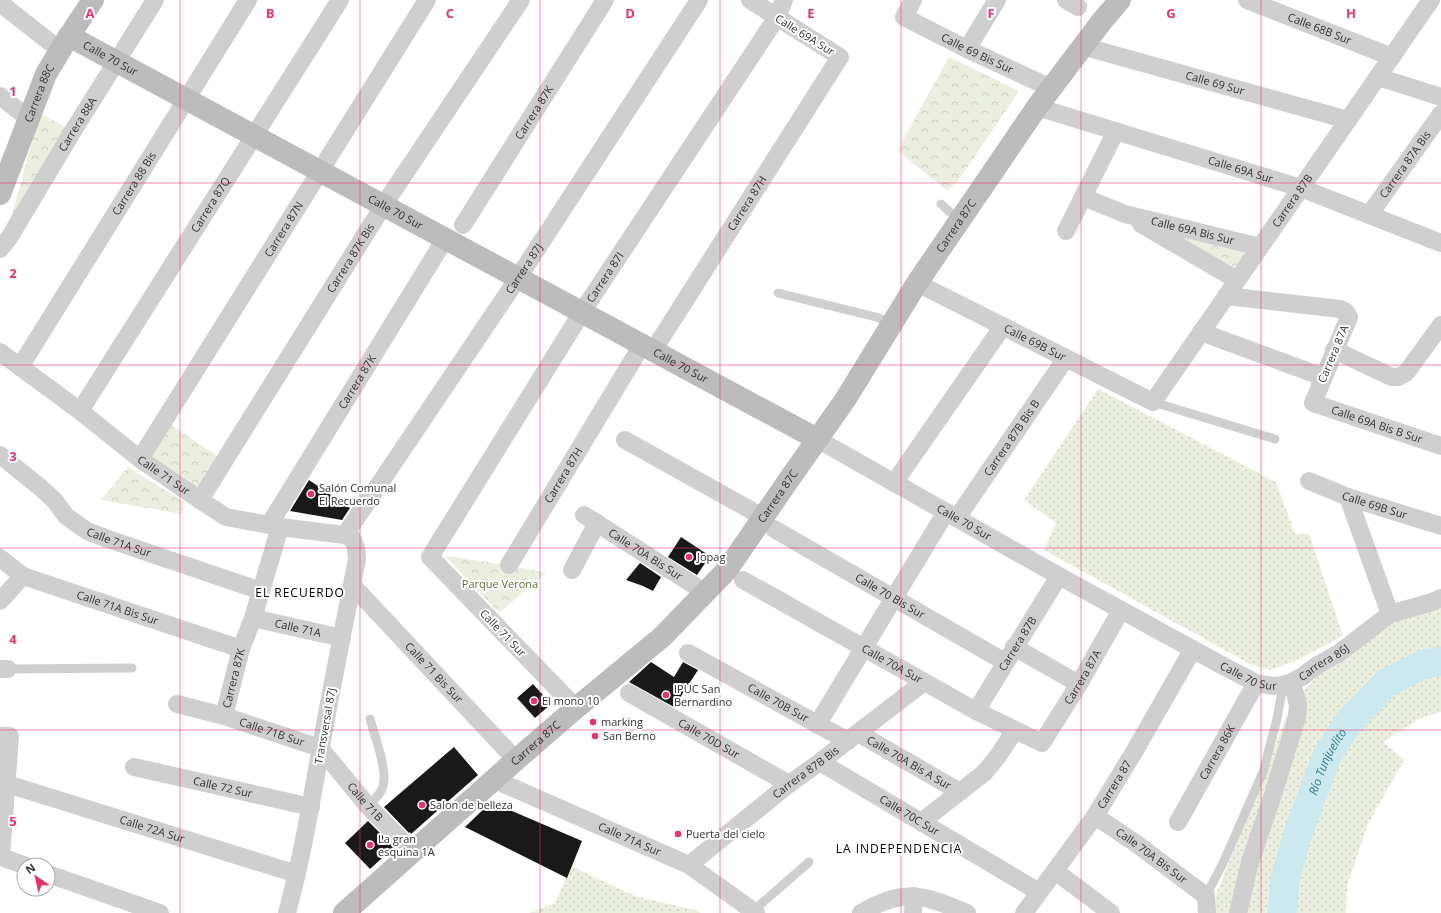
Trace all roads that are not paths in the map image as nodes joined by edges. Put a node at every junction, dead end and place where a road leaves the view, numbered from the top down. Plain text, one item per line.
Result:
1 (93, 0) edge
2 (155, 0) edge
3 (248, 0) edge
4 (340, 0) edge
5 (427, 0) edge
6 (521, 0) edge
7 (605, 0) edge
8 (699, 0) edge
9 (750, 0) edge
10 (784, 0) edge
11 (912, 0) edge
12 (997, 0) edge
13 (1120, 0) edge
14 (1247, 0) edge
15 (1431, 0) edge
16 (0, 3) edge
17 (777, 17) junction
18 (65, 43) junction
19 (1082, 46) junction
20 (967, 50) junction
21 (840, 57) joint
22 (1392, 57) junction
23 (117, 62) junction
24 (1378, 76) junction
25 (1051, 88) junction
26 (0, 96) edge
27 (1441, 97) edge
28 (186, 100) junction
29 (1037, 107) junction
30 (1441, 114) edge
31 (28, 118) junction
32 (1348, 120) junction
33 (1116, 131) junction
34 (254, 136) junction
35 (320, 171) junction
36 (1301, 188) junction
37 (1, 189) edge
38 (1083, 197) junction
39 (940, 204) dead end
40 (383, 206) junction
41 (1124, 214) junction
42 (1369, 215) junction
43 (959, 220) junction
44 (463, 225) dead end
45 (1066, 230) dead end
46 (445, 239) junction
47 (1441, 243) edge
48 (1260, 247) junction
49 (0, 249) edge
50 (518, 278) junction
51 (1237, 280) junction
52 (918, 283) junction
53 (778, 292) dead end
54 (1226, 296) junction
55 (582, 312) junction
56 (893, 324) junction
57 (1441, 325) edge
58 (1003, 326) junction
59 (1201, 332) junction
60 (647, 348) junction
61 (1334, 350) junction
62 (0, 352) edge
63 (1066, 358) junction
64 (20, 367) junction
65 (1324, 377) junction
66 (1153, 402) junction
67 (1313, 403) joint
68 (80, 411) junction
69 (817, 439) junction
70 (625, 440) dead end
71 (1275, 440) dead end
72 (1441, 446) edge
73 (0, 455) edge
74 (140, 459) junction
75 (1309, 482) dead end
76 (894, 483) junction
77 (1348, 497) junction
78 (200, 500) junction
79 (952, 515) junction
80 (769, 523) junction
81 (274, 526) junction
82 (1441, 526) edge
83 (349, 537) junction
84 (430, 557) joint
85 (0, 558) edge
86 (509, 565) dead end
87 (572, 570) dead end
88 (23, 576) junction
89 (1059, 576) junction
90 (743, 580) dead end
91 (352, 585) junction
92 (261, 591) junction
93 (706, 593) junction
94 (894, 598) junction
95 (1441, 598) edge
96 (0, 601) edge
97 (1121, 610) junction
98 (1390, 614) junction
99 (253, 618) junction
100 (342, 638) junction
101 (864, 648) junction
102 (241, 649) junction
103 (1193, 649) junction
104 (688, 653) dead end
105 (1010, 654) junction
106 (132, 668) dead end
107 (4, 669) edge
108 (924, 682) junction
109 (1256, 683) junction
110 (1079, 684) junction
111 (1288, 684) junction
112 (629, 693) dead end
113 (177, 704) dead end
114 (576, 708) junction
115 (976, 711) junction
116 (224, 716) junction
117 (370, 719) dead end
118 (817, 725) junction
119 (1015, 730) junction
120 (5, 736) edge
121 (853, 737) junction
122 (1042, 743) joint
123 (320, 748) junction
124 (516, 760) junction
125 (820, 762) junction
126 (134, 767) dead end
127 (495, 780) junction
128 (7, 784) junction
129 (789, 784) junction
130 (960, 792) junction
131 (368, 806) junction
132 (311, 807) junction
133 (2, 814) edge
134 (1095, 816) junction
135 (921, 822) junction
136 (1178, 822) dead end
137 (413, 852) junction
138 (16, 862) edge
139 (809, 862) dead end
140 (689, 865) junction
141 (1055, 871) junction
142 (297, 874) junction
143 (56, 877) edge
144 (1039, 892) junction
145 (914, 904) edge
146 (1207, 904) edge
147 (754, 912) edge
148 (160, 913) edge
149 (287, 913) edge
150 (344, 913) edge
151 (862, 913) edge
152 (967, 913) edge
153 (1024, 913) edge
154 (1111, 913) edge
155 (1238, 913) edge

1 - 18 street, Carrera 88C
2 - 23 street, Carrera 88A
3 - 28 street, Carrera 88 Bis
4 - 34 street, Carrera 87Q
5 - 35 street, Carrera 87N
6 - 40 street, Carrera 87K Bis
7 - 44 street, Carrera 87K
8 - 50 street, Carrera 87J
9 - 17 street, Calle 69A Sur
10 - 17 street, Carrera 87I
11 - 20 street, Calle 69 Bis Sur
12 - 20 street
13 - 19 street, Carrera 87C
14 - 22 street, Calle 68B Sur
15 - 22 street, Carrera 87B
16 - 18 street, Calle 70 Sur
17 - 21 street, Calle 69A Sur
17 - 55 street, Carrera 87I
18 - 23 street, Calle 70 Sur
18 - 31 street, Carrera 88C
19 - 25 street, Carrera 87C
19 - 32 street, Calle 69 Sur
20 - 25 street, Calle 69 Bis Sur
21 - 60 street, Carrera 87H
22 - 24 street, Carrera 87B
23 - 28 street, Calle 70 Sur
23 - 49 street, Carrera 88A
24 - 27 street
24 - 32 street, Carrera 87B
25 - 29 street, Carrera 87C
26 - 31 street
28 - 34 street, Calle 70 Sur
28 - 64 street, Carrera 88 Bis
29 - 33 street, Calle 69A Sur
29 - 43 street, Carrera 87C
30 - 42 street, Carrera 87A Bis
31 - 37 street, Carrera 88C
32 - 36 street, Carrera 87B
33 - 36 street, Calle 69A Sur
33 - 38 street
34 - 35 street, Calle 70 Sur
34 - 68 street, Carrera 87Q
35 - 40 street, Calle 70 Sur
35 - 74 street, Carrera 87N
36 - 42 street, Calle 69A Sur
36 - 48 street, Carrera 87B
38 - 41 street, Calle 69A Bis Sur
38 - 45 street
39 - 43 lane
40 - 46 street, Calle 70 Sur
40 - 78 street, Carrera 87K Bis
41 - 48 street, Calle 69A Bis Sur
41 - 51 street, Calle 69A Bis Sur
42 - 47 street, Calle 69A Sur
43 - 52 street, Carrera 87C
46 - 50 street, Calle 70 Sur
46 - 81 street, Carrera 87K
48 - 51 street, Carrera 87B
50 - 55 street, Calle 70 Sur
50 - 83 street, Carrera 87J
51 - 54 street, Carrera 87B
52 - 56 street, Carrera 87C
52 - 58 street, Calle 69B Sur
53 - 56 lane
54 - 59 street, Carrera 87B
54 - 61 street, Carrera 87A
55 - 60 street, Calle 70 Sur
55 - 84 street, Carrera 87I
56 - 69 street, Carrera 87C
57 - 61 street
58 - 63 street, Calle 69B Sur
58 - 76 street
59 - 65 street
59 - 66 street, Carrera 87B
60 - 69 street, Calle 70 Sur
60 - 86 street, Carrera 87H
61 - 65 street, Carrera 87A
62 - 64 street, Calle 71 Sur
63 - 66 street, Calle 69B Sur
63 - 79 street, Carrera 87B Bis B
64 - 68 street, Calle 71 Sur
65 - 67 street, Carrera 87A
66 - 71 lane
67 - 72 street, Calle 69A Bis B Sur
68 - 74 street, Calle 71 Sur
69 - 76 street, Calle 70 Sur
69 - 80 street, Carrera 87C
70 - 80 street, Calle 70 Bis Sur
73 - 92 street, Calle 71A Sur
74 - 78 street, Calle 71 Sur
75 - 77 street, Calle 69B Sur
76 - 79 street, Calle 70 Sur
77 - 82 street, Calle 69B Sur
77 - 98 street
78 - 81 street, Calle 71 Sur
79 - 89 street, Calle 70 Sur
79 - 94 street, Carrera 87B Bis B
80 - 93 street, Carrera 87C
80 - 94 street, Calle 70 Bis Sur
81 - 83 street, Calle 71 Sur
81 - 92 street, Carrera 87K
83 - 91 street, Transversal 87J
84 - 114 street, Calle 71 Sur
85 - 88 street, Calle 71A Bis Sur
87 - 93 street, Calle 70A Bis Sur
88 - 96 street
88 - 102 street, Calle 71A Bis Sur
89 - 97 street, Calle 70 Sur
89 - 105 street, Carrera 87B
90 - 101 street, Calle 70A Sur
91 - 100 street, Transversal 87J
91 - 124 street, Calle 71 Bis Sur
92 - 99 street, Carrera 87K
93 - 114 street, Carrera 87C
94 - 101 street, Carrera 87B Bis B
94 - 105 street, Calle 70 Bis Sur
95 - 98 street, Carrera 86J
97 - 103 street, Calle 70 Sur
97 - 110 street, Carrera 87A
98 - 111 street, Carrera 86J
99 - 100 street, Calle 71A
99 - 102 street, Carrera 87K
100 - 123 street, Transversal 87J
101 - 108 street, Calle 70A Sur
101 - 118 street, Carrera 87B Bis B
102 - 116 street, Carrera 87K
103 - 109 street, Calle 70 Sur
103 - 134 street, Carrera 87
104 - 118 street, Calle 70B Sur
105 - 110 street, Calle 70 Bis Sur
105 - 115 street, Carrera 87B
106 - 107 lane
108 - 115 street, Calle 70A Sur
108 - 121 street, Carrera 87B Bis
109 - 111 street, Calle 70 Sur
109 - 136 street, Carrera 86K
110 - 122 street, Carrera 87A
111 - 146 lane
111 - 155 street, Carrera 86J
112 - 129 street, Calle 70D Sur
113 - 116 street, Calle 71B Sur
114 - 124 street, Carrera 87C
115 - 119 street, Calle 70A Sur
116 - 123 street, Calle 71B Sur
117 - 131 lane
118 - 121 street, Calle 70B Sur
119 - 122 street, Calle 70A Sur
119 - 130 street
120 - 128 street
121 - 125 street, Carrera 87B Bis
121 - 130 street, Calle 70A Bis A Sur
123 - 131 street, Calle 71B
123 - 132 street, Transversal 87J
124 - 127 street, Carrera 87C
125 - 129 street, Carrera 87B Bis
125 - 135 street, Calle 70C Sur
126 - 132 street, Calle 72 Sur
127 - 137 street, Carrera 87C
127 - 140 street, Calle 71A Sur
128 - 133 street
128 - 142 street, Calle 72A Sur
129 - 140 street, Carrera 87B Bis
130 - 135 street
131 - 137 street, Calle 71B
132 - 142 street, Transversal 87J
133 - 138 street
134 - 141 street, Carrera 87
134 - 146 street, Calle 70A Bis Sur
135 - 144 street, Calle 70C Sur
137 - 150 street, Carrera 87C
139 - 147 lane
140 - 147 street, Calle 71A Sur
141 - 144 street, Carrera 87
141 - 154 street
142 - 149 street, Transversal 87J
143 - 148 street
144 - 153 street, Carrera 87
145 - 151 street
145 - 152 street

